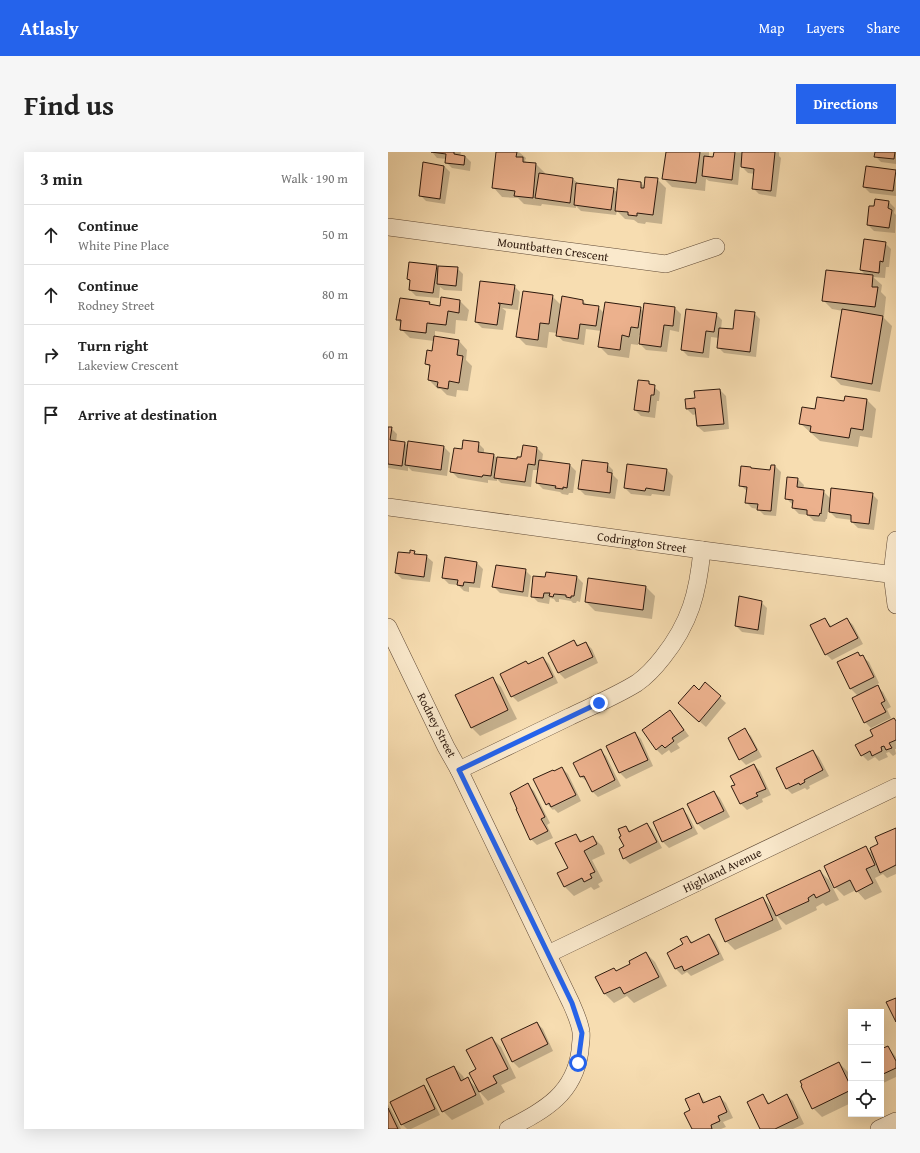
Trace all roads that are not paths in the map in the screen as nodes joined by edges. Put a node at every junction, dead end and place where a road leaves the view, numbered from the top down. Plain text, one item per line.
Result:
1 (388, 227) edge
2 (716, 247) dead end
3 (388, 507) edge
4 (896, 540) edge
5 (702, 550) junction
6 (894, 575) edge
7 (896, 605) edge
8 (388, 626) edge
9 (459, 770) junction
10 (896, 787) edge
11 (548, 954) junction
12 (896, 1121) edge
13 (508, 1129) edge
14 (879, 1129) edge

1 - 2 street, Mountbatten Crescent
3 - 5 street, Codrington Street
4 - 6 street
5 - 6 street, Codrington Street
5 - 9 street
6 - 7 street
8 - 9 street, Rodney Street
9 - 11 street, Rodney Street
10 - 11 street, Highland Avenue
11 - 13 street, Rodney Street
12 - 14 street

